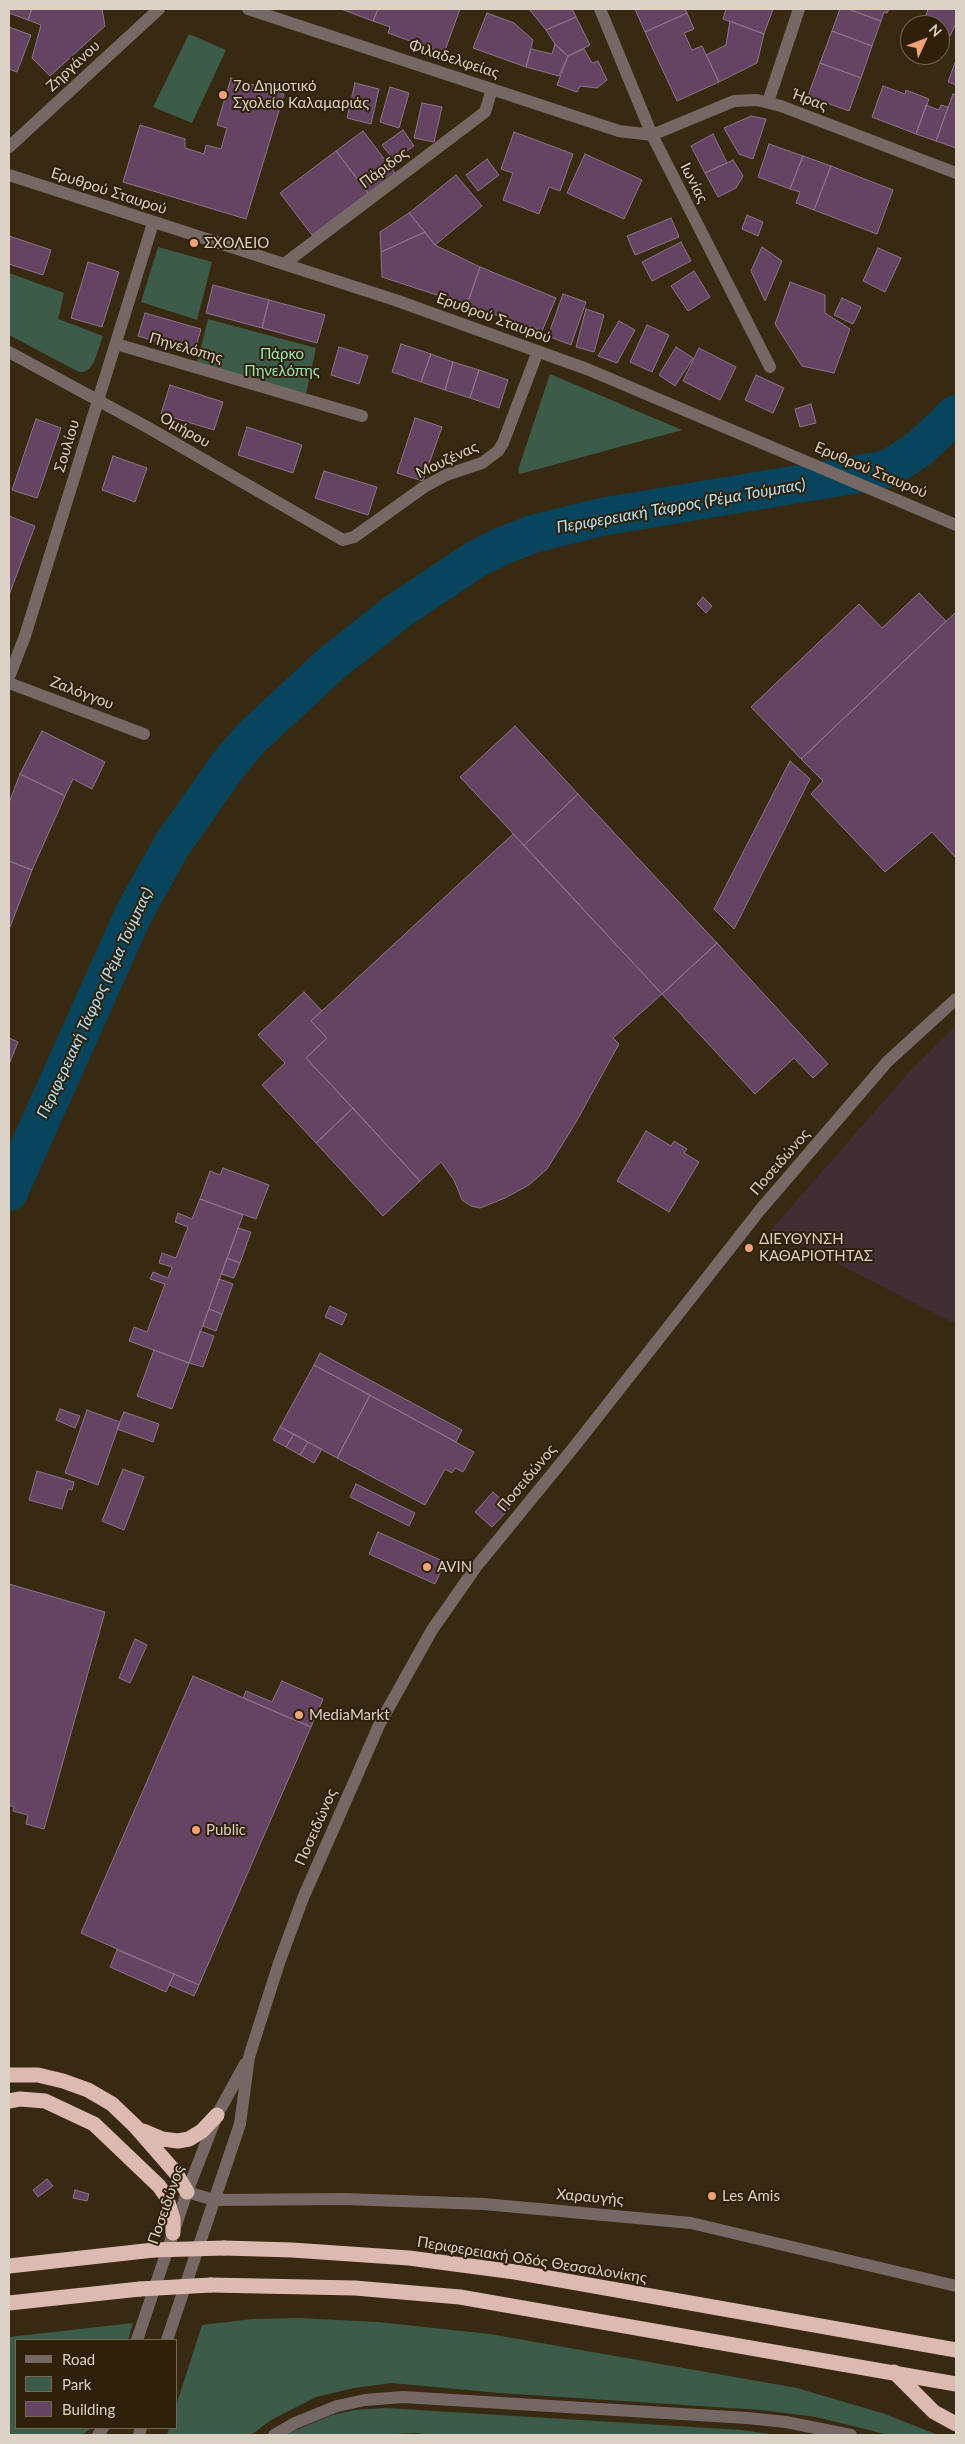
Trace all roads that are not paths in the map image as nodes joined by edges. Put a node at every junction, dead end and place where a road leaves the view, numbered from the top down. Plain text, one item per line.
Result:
1 (160, 9) edge
2 (248, 9) edge
3 (600, 9) edge
4 (799, 9) edge
5 (492, 89) junction
6 (768, 102) junction
7 (652, 135) junction
8 (9, 147) edge
9 (956, 173) edge
10 (9, 175) edge
11 (153, 223) junction
12 (284, 264) junction
13 (116, 344) junction
14 (538, 351) junction
15 (9, 352) edge
16 (770, 368) dead end
17 (98, 400) junction
18 (362, 416) dead end
19 (956, 525) edge
20 (343, 540) joint
21 (9, 677) edge
22 (9, 683) edge
23 (144, 734) dead end
24 (956, 999) edge
25 (249, 2057) junction
26 (9, 2075) edge
27 (9, 2101) edge
28 (217, 2115) junction
29 (135, 2126) junction
30 (159, 2186) junction
31 (187, 2192) junction
32 (214, 2200) junction
33 (173, 2233) junction
34 (9, 2266) edge
35 (956, 2286) edge
36 (9, 2303) edge
37 (137, 2339) edge
38 (167, 2339) edge
39 (956, 2343) edge
40 (924, 2345) junction
41 (956, 2350) edge
42 (894, 2372) junction
43 (956, 2384) edge
44 (956, 2424) edge
45 (274, 2435) edge
46 (851, 2435) edge

1 - 8 street, Ζηργάνου
2 - 5 street, Φιλαδελφείας
3 - 7 street, Ιωνίας
4 - 6 street
5 - 7 street, Φιλαδελφείας
5 - 12 street, Πάριδος
6 - 7 street, Ήρας
6 - 9 street, Ήρας
7 - 16 street, Ιωνίας
10 - 11 street, Ερυθρού Σταυρού
11 - 12 street, Ερυθρού Σταυρού
11 - 13 street, Σουλίου
12 - 14 street, Ερυθρού Σταυρού
13 - 17 street, Σουλίου
13 - 18 street, Πηνελόπης
14 - 19 street, Ερυθρού Σταυρού
14 - 20 street, Μουζένας
15 - 17 street, Ομήρου
17 - 20 street, Ομήρου
17 - 21 street, Σουλίου
22 - 23 street, Ζαλόγγου
24 - 25 street, Ποσειδώνος
25 - 28 street, Ποσειδώνος
25 - 32 street, Ποσειδώνος
26 - 29 highway
27 - 30 highway
28 - 29 highway
28 - 31 street, Ποσειδώνος
29 - 31 highway
30 - 31 highway
30 - 33 highway
31 - 32 street, Χαραυγής
31 - 33 street, Ποσειδώνος
32 - 35 street, Χαραυγής
32 - 38 street, Ποσειδώνος
33 - 37 street, Ποσειδώνος
34 - 40 highway, Περιφερειακή Οδός Θεσσαλονίκης, bridge
36 - 42 highway, bridge
39 - 40 highway
40 - 41 highway, Περιφερειακή Οδός Θεσσαλονίκης
42 - 43 highway
42 - 44 highway
45 - 46 street

